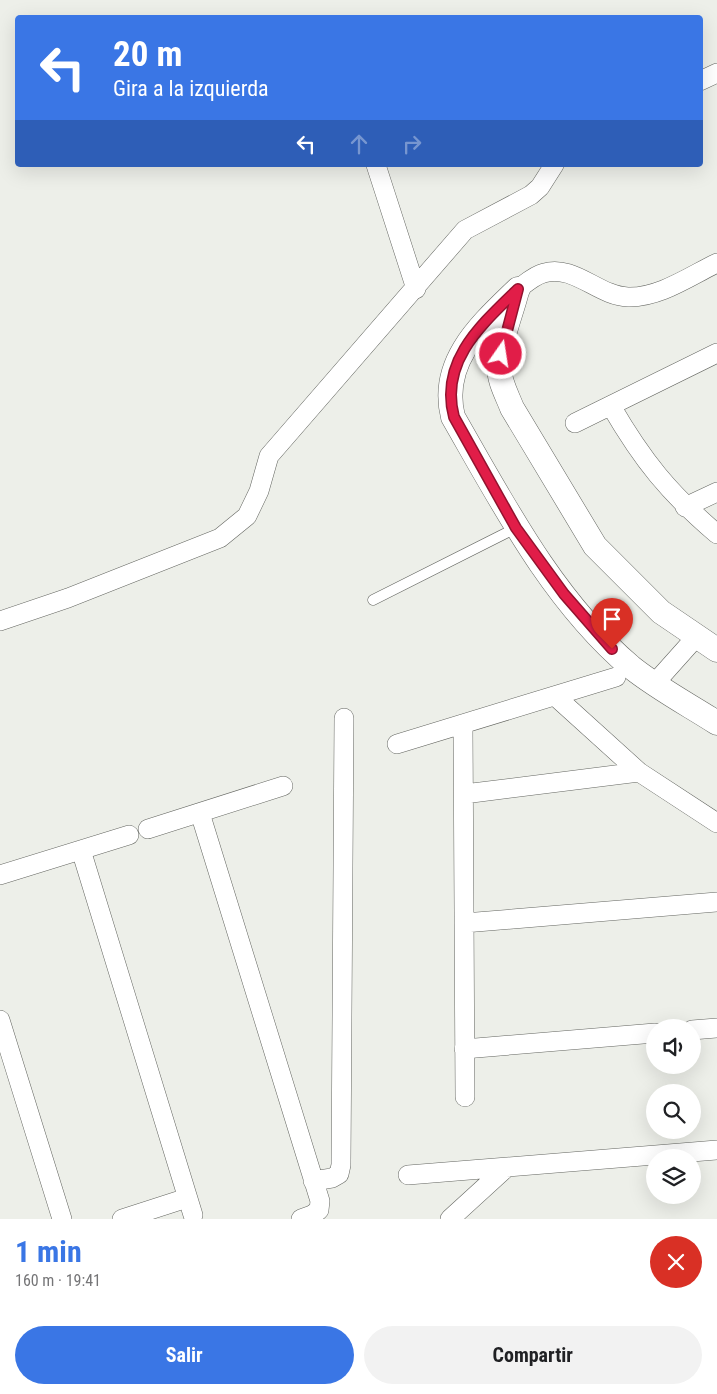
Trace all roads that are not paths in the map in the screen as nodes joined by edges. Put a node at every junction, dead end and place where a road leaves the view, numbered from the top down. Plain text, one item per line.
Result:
1 (717, 73) edge
2 (703, 80) edge
3 (377, 167) edge
4 (553, 167) edge
5 (717, 263) edge
6 (416, 289) junction
7 (518, 289) junction
8 (717, 354) edge
9 (611, 406) junction
10 (575, 423) dead end
11 (717, 492) edge
12 (685, 507) junction
13 (516, 528) junction
14 (717, 534) edge
15 (373, 600) dead end
16 (0, 621) edge
17 (697, 636) junction
18 (717, 650) edge
19 (616, 677) dead end
20 (655, 683) junction
21 (555, 696) junction
22 (344, 718) dead end
23 (717, 723) edge
24 (464, 724) junction
25 (396, 744) dead end
26 (639, 772) junction
27 (283, 786) dead end
28 (464, 794) junction
29 (200, 813) junction
30 (716, 820) edge
31 (148, 829) dead end
32 (129, 835) dead end
33 (81, 850) junction
34 (0, 875) edge
35 (717, 902) edge
36 (464, 923) junction
37 (0, 1020) edge
38 (717, 1028) edge
39 (701, 1029) edge
40 (646, 1034) edge
41 (464, 1049) junction
42 (465, 1097) dead end
43 (717, 1150) edge
44 (507, 1167) junction
45 (408, 1174) dead end
46 (313, 1181) junction
47 (125, 1218) edge
48 (62, 1219) edge
49 (301, 1219) edge
50 (450, 1219) edge

1 - 2 street
3 - 6 street
4 - 6 street
5 - 7 street
6 - 16 street
7 - 13 street
7 - 17 street
8 - 9 street
9 - 10 street
9 - 12 street
11 - 12 street
12 - 14 street
13 - 15 lane
13 - 20 street
17 - 18 street
17 - 20 street
19 - 21 street
20 - 23 street
21 - 24 street
21 - 26 street
22 - 46 street
24 - 25 street
24 - 28 street
26 - 28 street
26 - 30 street
27 - 29 street
28 - 36 street
29 - 31 street
29 - 46 street
32 - 33 street
33 - 34 street
33 - 47 street
35 - 36 street
36 - 41 street
37 - 48 street
38 - 39 street
40 - 41 street
41 - 42 street
43 - 44 street
44 - 45 street
44 - 50 street
46 - 49 street

